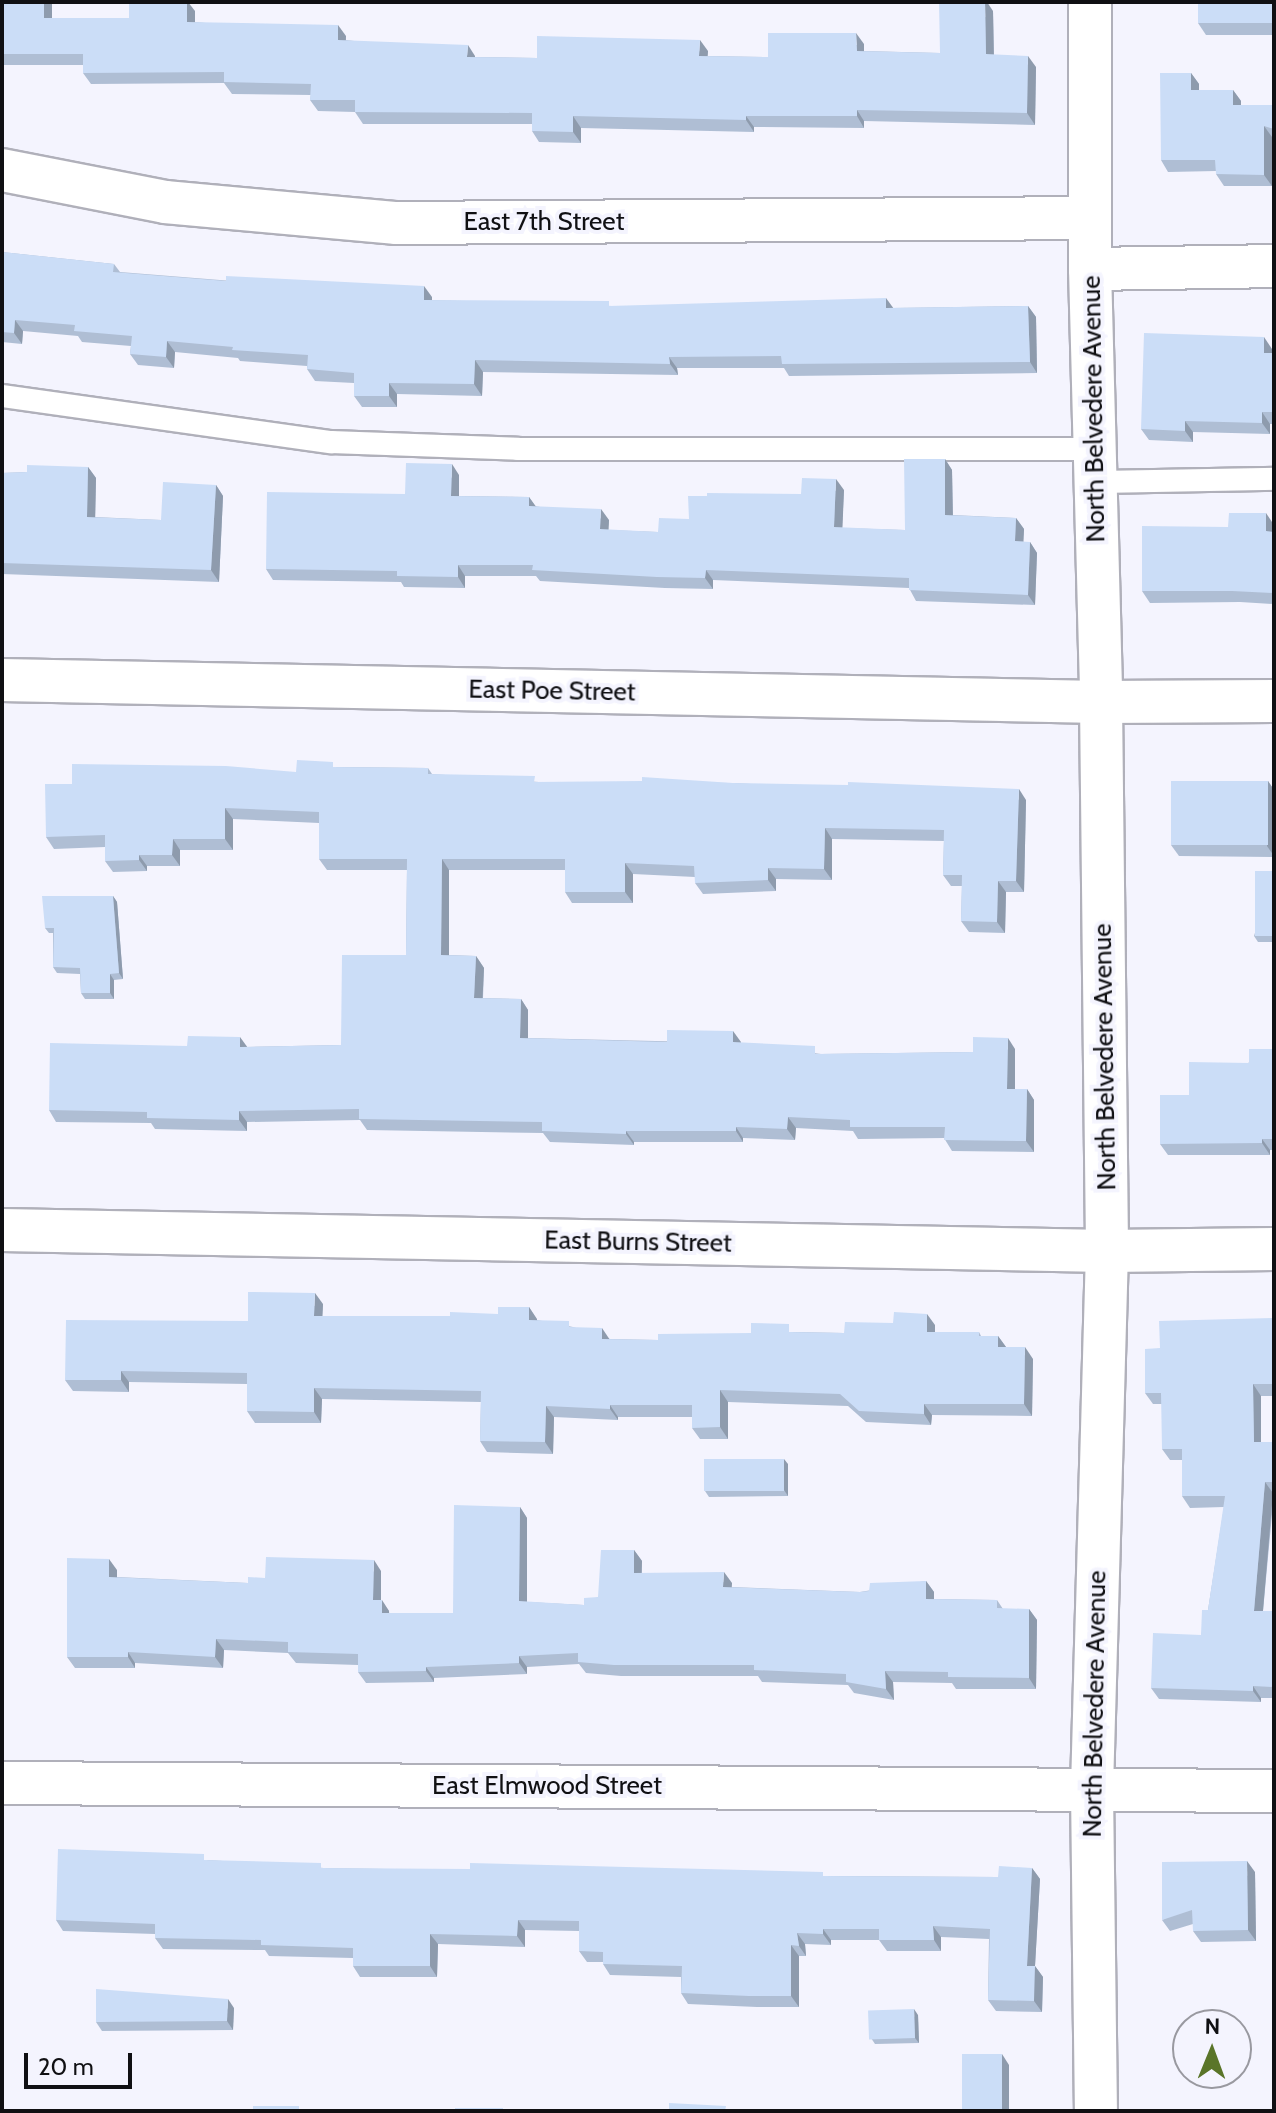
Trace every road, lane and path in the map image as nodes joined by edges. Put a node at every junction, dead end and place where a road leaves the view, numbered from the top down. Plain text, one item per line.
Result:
1 (1090, 2) edge
2 (2, 170) edge
3 (1090, 218) junction
4 (1274, 266) edge
5 (1090, 269) junction
6 (2, 396) edge
7 (1096, 466) junction
8 (1274, 479) edge
9 (2, 680) edge
10 (1274, 701) edge
11 (1101, 702) junction
12 (2, 1230) edge
13 (1274, 1249) edge
14 (1107, 1251) junction
15 (2, 1783) edge
16 (1092, 1789) junction
17 (1274, 1791) edge
18 (1096, 2111) edge

1 - 3 street, North Belvedere Avenue
2 - 3 street, East 7th Street
3 - 5 street, North Belvedere Avenue
4 - 5 street
5 - 7 street, North Belvedere Avenue
6 - 7 lane
7 - 8 lane
7 - 11 street, North Belvedere Avenue
9 - 11 street, East Poe Street
10 - 11 street, East Poe Street
11 - 14 street, North Belvedere Avenue
12 - 14 street, East Burns Street
13 - 14 street, East Burns Street
14 - 16 street, North Belvedere Avenue
15 - 16 street, East Elmwood Street
16 - 17 street, East Elmwood Street
16 - 18 street, North Belvedere Avenue

